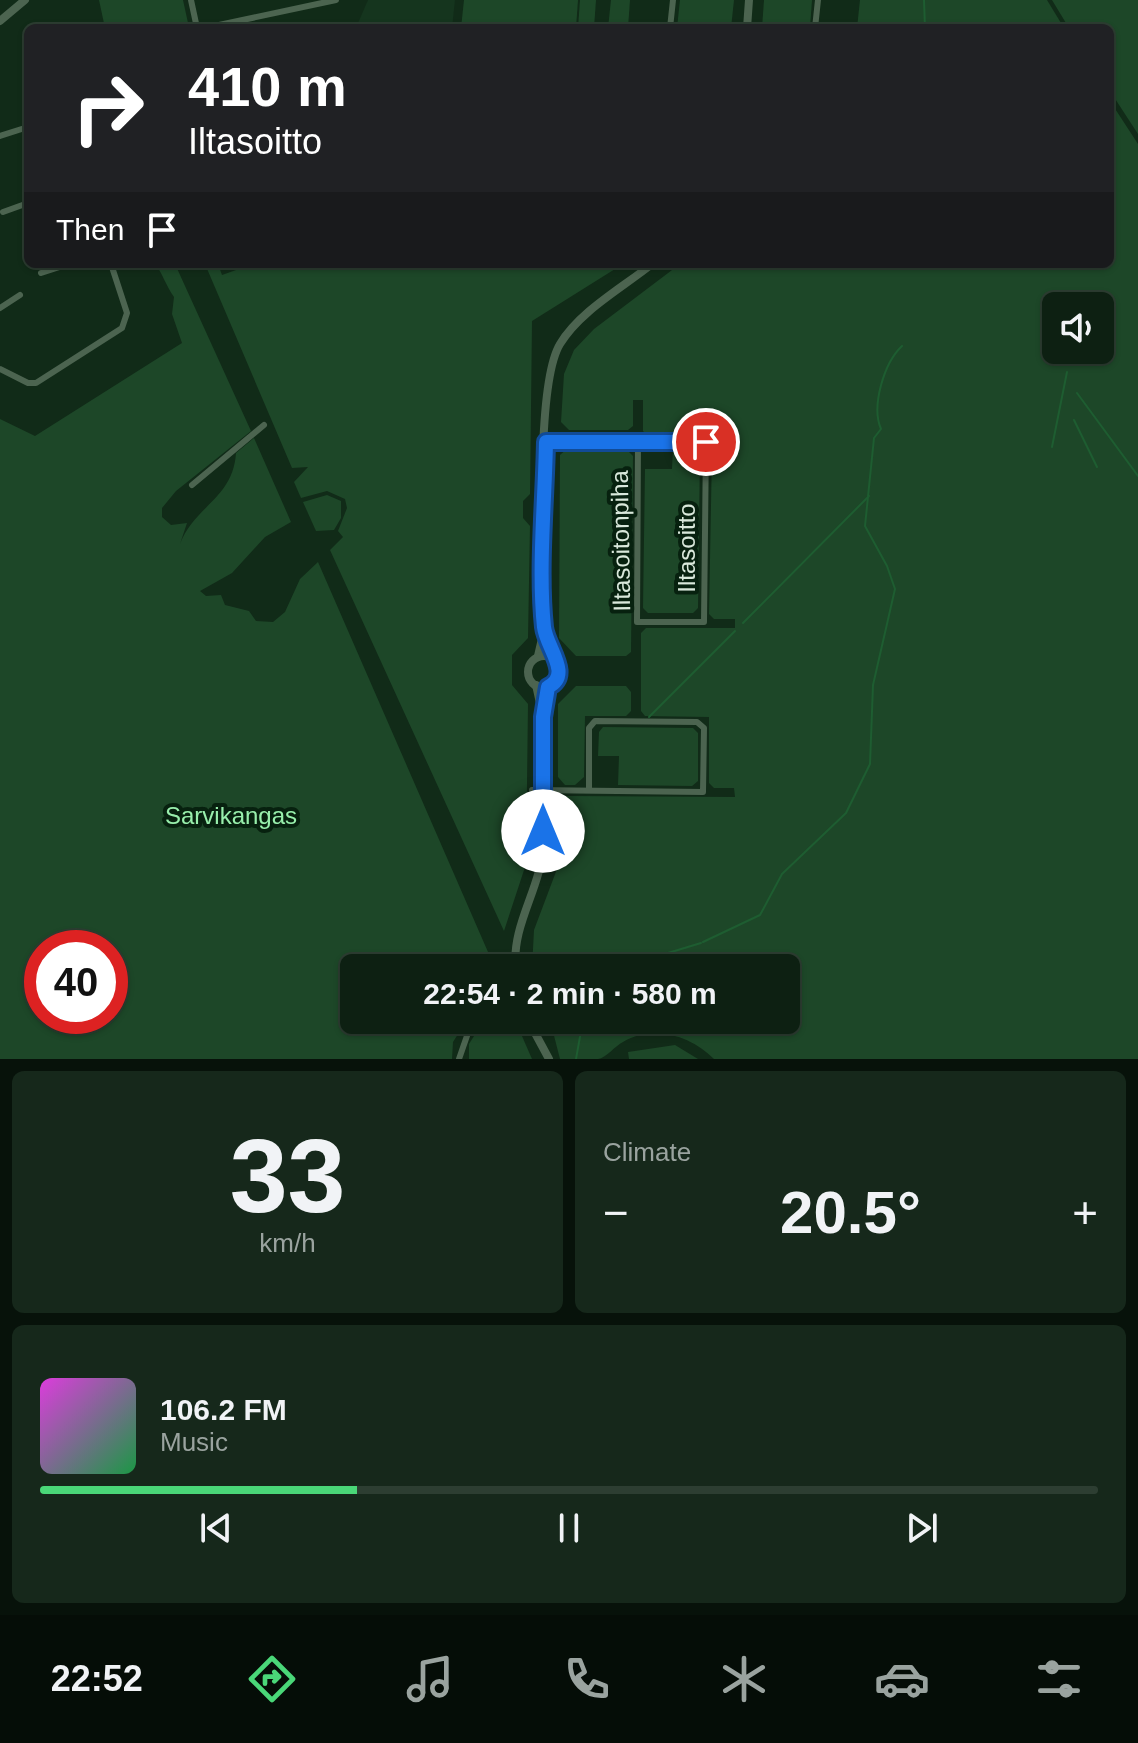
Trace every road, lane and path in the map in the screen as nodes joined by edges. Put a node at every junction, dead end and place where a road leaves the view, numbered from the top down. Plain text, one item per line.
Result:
1 (25, 0) edge
2 (191, 0) edge
3 (336, 0) edge
4 (673, 0) edge
5 (749, 0) edge
6 (818, 0) edge
7 (0, 21) edge
8 (196, 24) edge
9 (241, 24) edge
10 (670, 24) edge
11 (747, 24) edge
12 (815, 24) edge
13 (24, 128) edge
14 (0, 136) edge
15 (24, 204) edge
16 (3, 212) dead end
17 (57, 268) edge
18 (112, 268) edge
19 (647, 268) edge
20 (41, 273) dead end
21 (20, 295) dead end
22 (0, 308) edge
23 (0, 369) edge
24 (264, 425) dead end
25 (546, 442) junction
26 (638, 443) junction
27 (192, 485) dead end
28 (704, 622) joint
29 (544, 630) junction
30 (538, 656) junction
31 (555, 660) junction
32 (536, 685) junction
33 (548, 687) junction
34 (543, 717) junction
35 (532, 790) dead end
36 (543, 790) junction
37 (589, 790) junction
38 (516, 954) edge
39 (468, 1034) edge
40 (534, 1034) edge
41 (459, 1059) edge
42 (549, 1059) edge

1 - 7 street
2 - 8 street
3 - 9 street
4 - 10 street
5 - 11 street
6 - 12 street
13 - 14 street
15 - 16 street
17 - 20 street
18 - 23 street
19 - 25 street
21 - 22 street
24 - 27 street
25 - 26 street, Iltasoitto
25 - 29 street
26 - 28 street, Iltasoitonpiha
26 - 28 street, Iltasoitto
29 - 30 street
29 - 31 street
30 - 31 street
30 - 32 street
31 - 33 street
32 - 33 street
32 - 34 street
33 - 34 street
34 - 36 street
35 - 36 street
36 - 37 street
36 - 38 street
37 - 37 street
39 - 41 street
40 - 42 street

